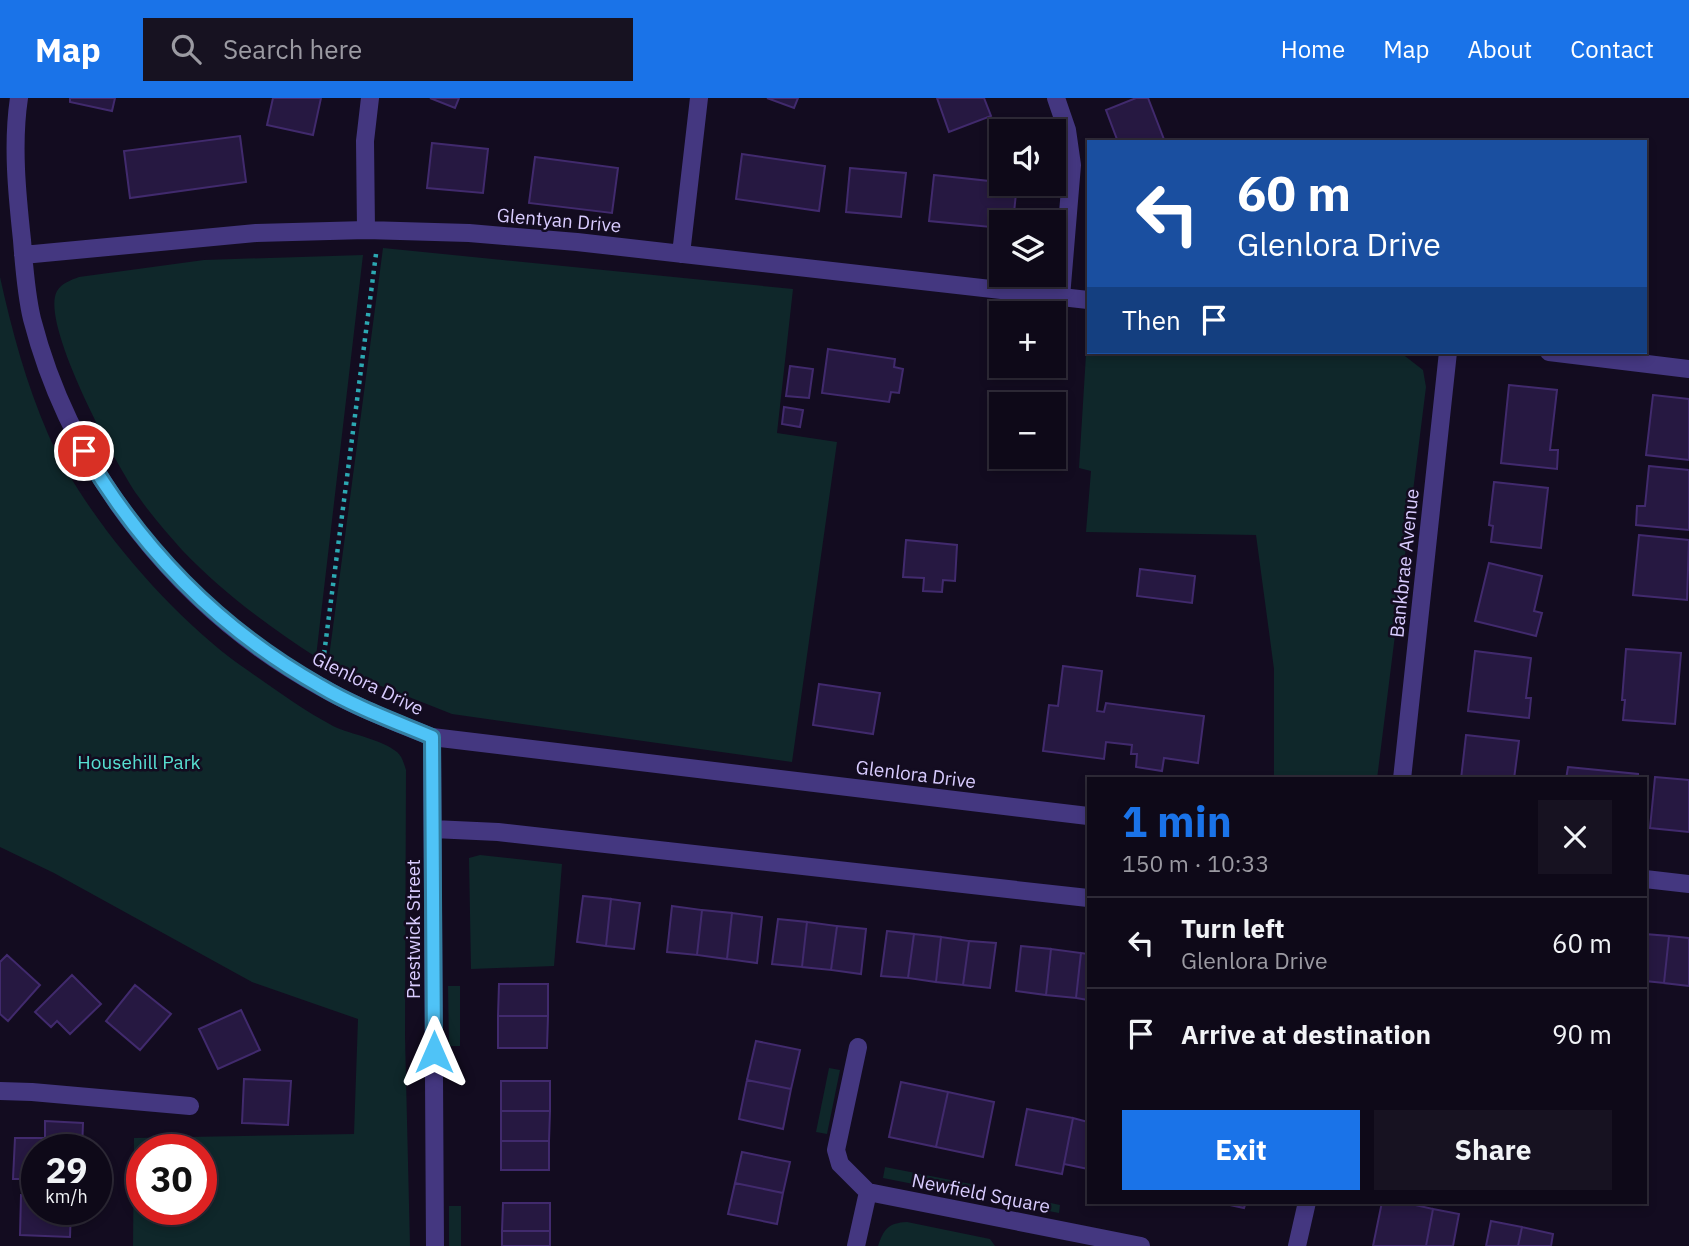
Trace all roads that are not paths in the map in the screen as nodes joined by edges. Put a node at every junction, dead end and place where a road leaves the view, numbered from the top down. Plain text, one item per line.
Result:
1 (19, 98) edge
2 (370, 98) edge
3 (699, 98) edge
4 (1056, 98) edge
5 (373, 230) junction
6 (681, 254) junction
7 (23, 255) junction
8 (1062, 297) junction
9 (1087, 300) edge
10 (1448, 354) edge
11 (1565, 354) edge
12 (1689, 369) edge
13 (432, 737) junction
14 (1402, 777) edge
15 (1087, 816) edge
16 (433, 830) junction
17 (1647, 879) edge
18 (1689, 884) edge
19 (1087, 898) edge
20 (858, 1047) dead end
21 (0, 1091) edge
22 (190, 1106) dead end
23 (868, 1192) junction
24 (1307, 1204) edge
25 (435, 1246) edge
26 (856, 1246) edge
27 (1141, 1246) edge
28 (1297, 1246) edge

1 - 7 street, Glenlora Drive
2 - 5 street
3 - 6 street
4 - 8 street
5 - 6 street, Glentyan Drive
5 - 7 street, Glentyan Drive
6 - 8 street, Glentyan Drive
7 - 13 street, Glenlora Drive
8 - 9 street, Glentyan Drive
10 - 14 street, Bankbrae Avenue
11 - 12 street
13 - 15 street, Glenlora Drive
13 - 16 street, Prestwick Street
16 - 19 street
16 - 25 street, Prestwick Street
17 - 18 street
20 - 23 street
21 - 22 street
23 - 26 street
23 - 27 street, Newfield Square
24 - 28 street

